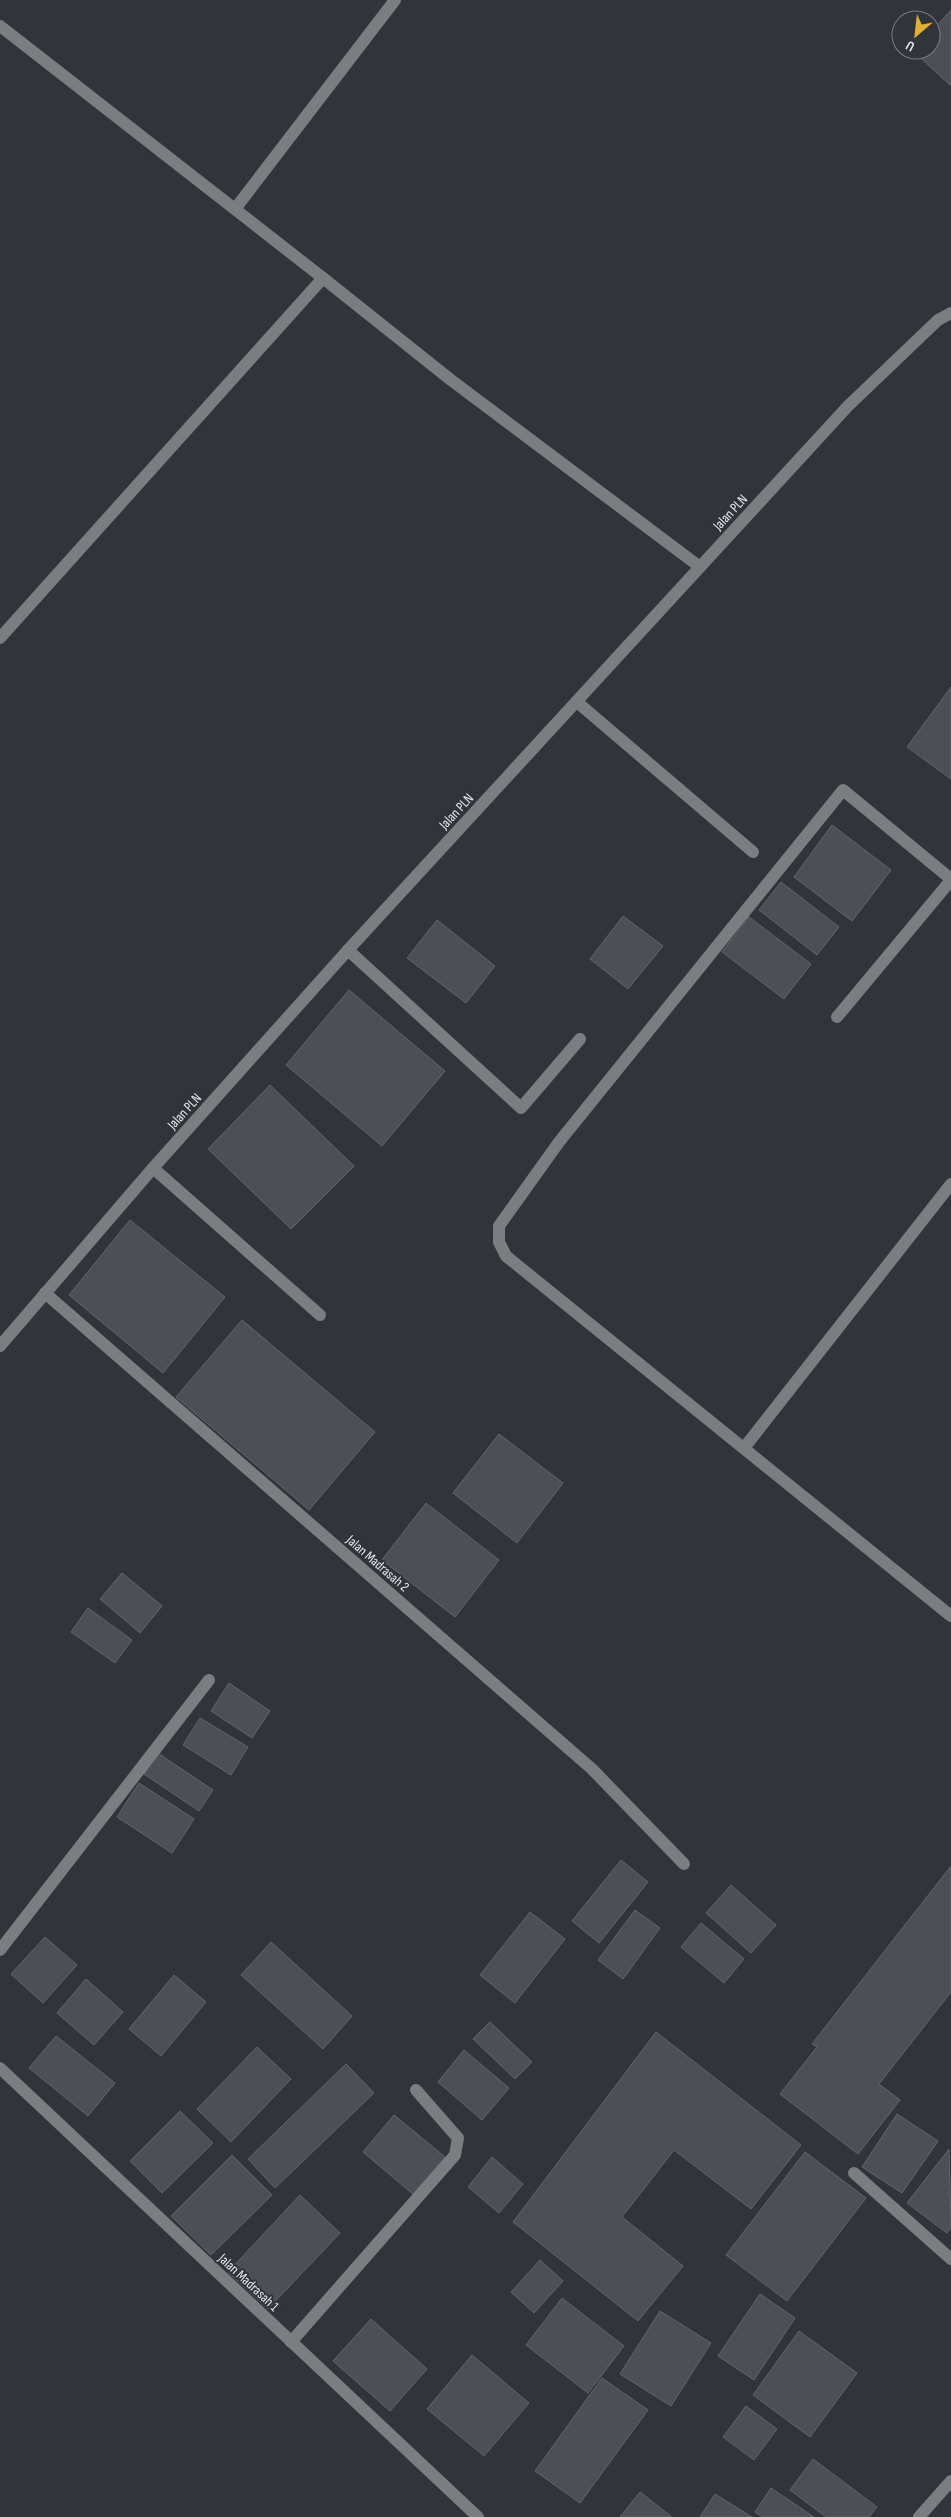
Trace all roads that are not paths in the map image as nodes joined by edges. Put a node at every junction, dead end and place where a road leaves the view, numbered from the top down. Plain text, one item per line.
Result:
1 (395, 0) edge
2 (0, 26) edge
3 (235, 209) junction
4 (323, 278) junction
5 (951, 313) edge
6 (700, 567) junction
7 (0, 638) edge
8 (577, 702) junction
9 (753, 852) dead end
10 (951, 879) edge
11 (348, 950) junction
12 (837, 1017) dead end
13 (580, 1039) dead end
14 (153, 1168) junction
15 (951, 1184) edge
16 (45, 1293) junction
17 (320, 1315) dead end
18 (0, 1346) edge
19 (744, 1448) junction
20 (951, 1616) edge
21 (209, 1680) dead end
22 (684, 1864) dead end
23 (0, 1949) edge
24 (0, 2068) edge
25 (416, 2090) dead end
26 (854, 2172) dead end
27 (951, 2259) edge
28 (291, 2342) junction
29 (951, 2481) edge
30 (478, 2517) edge
31 (919, 2517) edge

1 - 3 street
2 - 3 street
3 - 4 street
4 - 6 street
4 - 7 street
5 - 6 street, Jalan PLN
6 - 8 street, Jalan PLN
8 - 9 street
8 - 11 street, Jalan PLN
10 - 12 street
10 - 19 street
11 - 13 street
11 - 14 street, Jalan PLN
14 - 16 street, Jalan PLN
14 - 17 street
15 - 19 street
16 - 18 street, Jalan PLN
16 - 22 street, Jalan Madrasah 2
19 - 20 street
21 - 23 street
24 - 28 street, Jalan Madrasah 1
25 - 28 street
26 - 27 street
28 - 30 street, Jalan Madrasah 1
29 - 31 street

